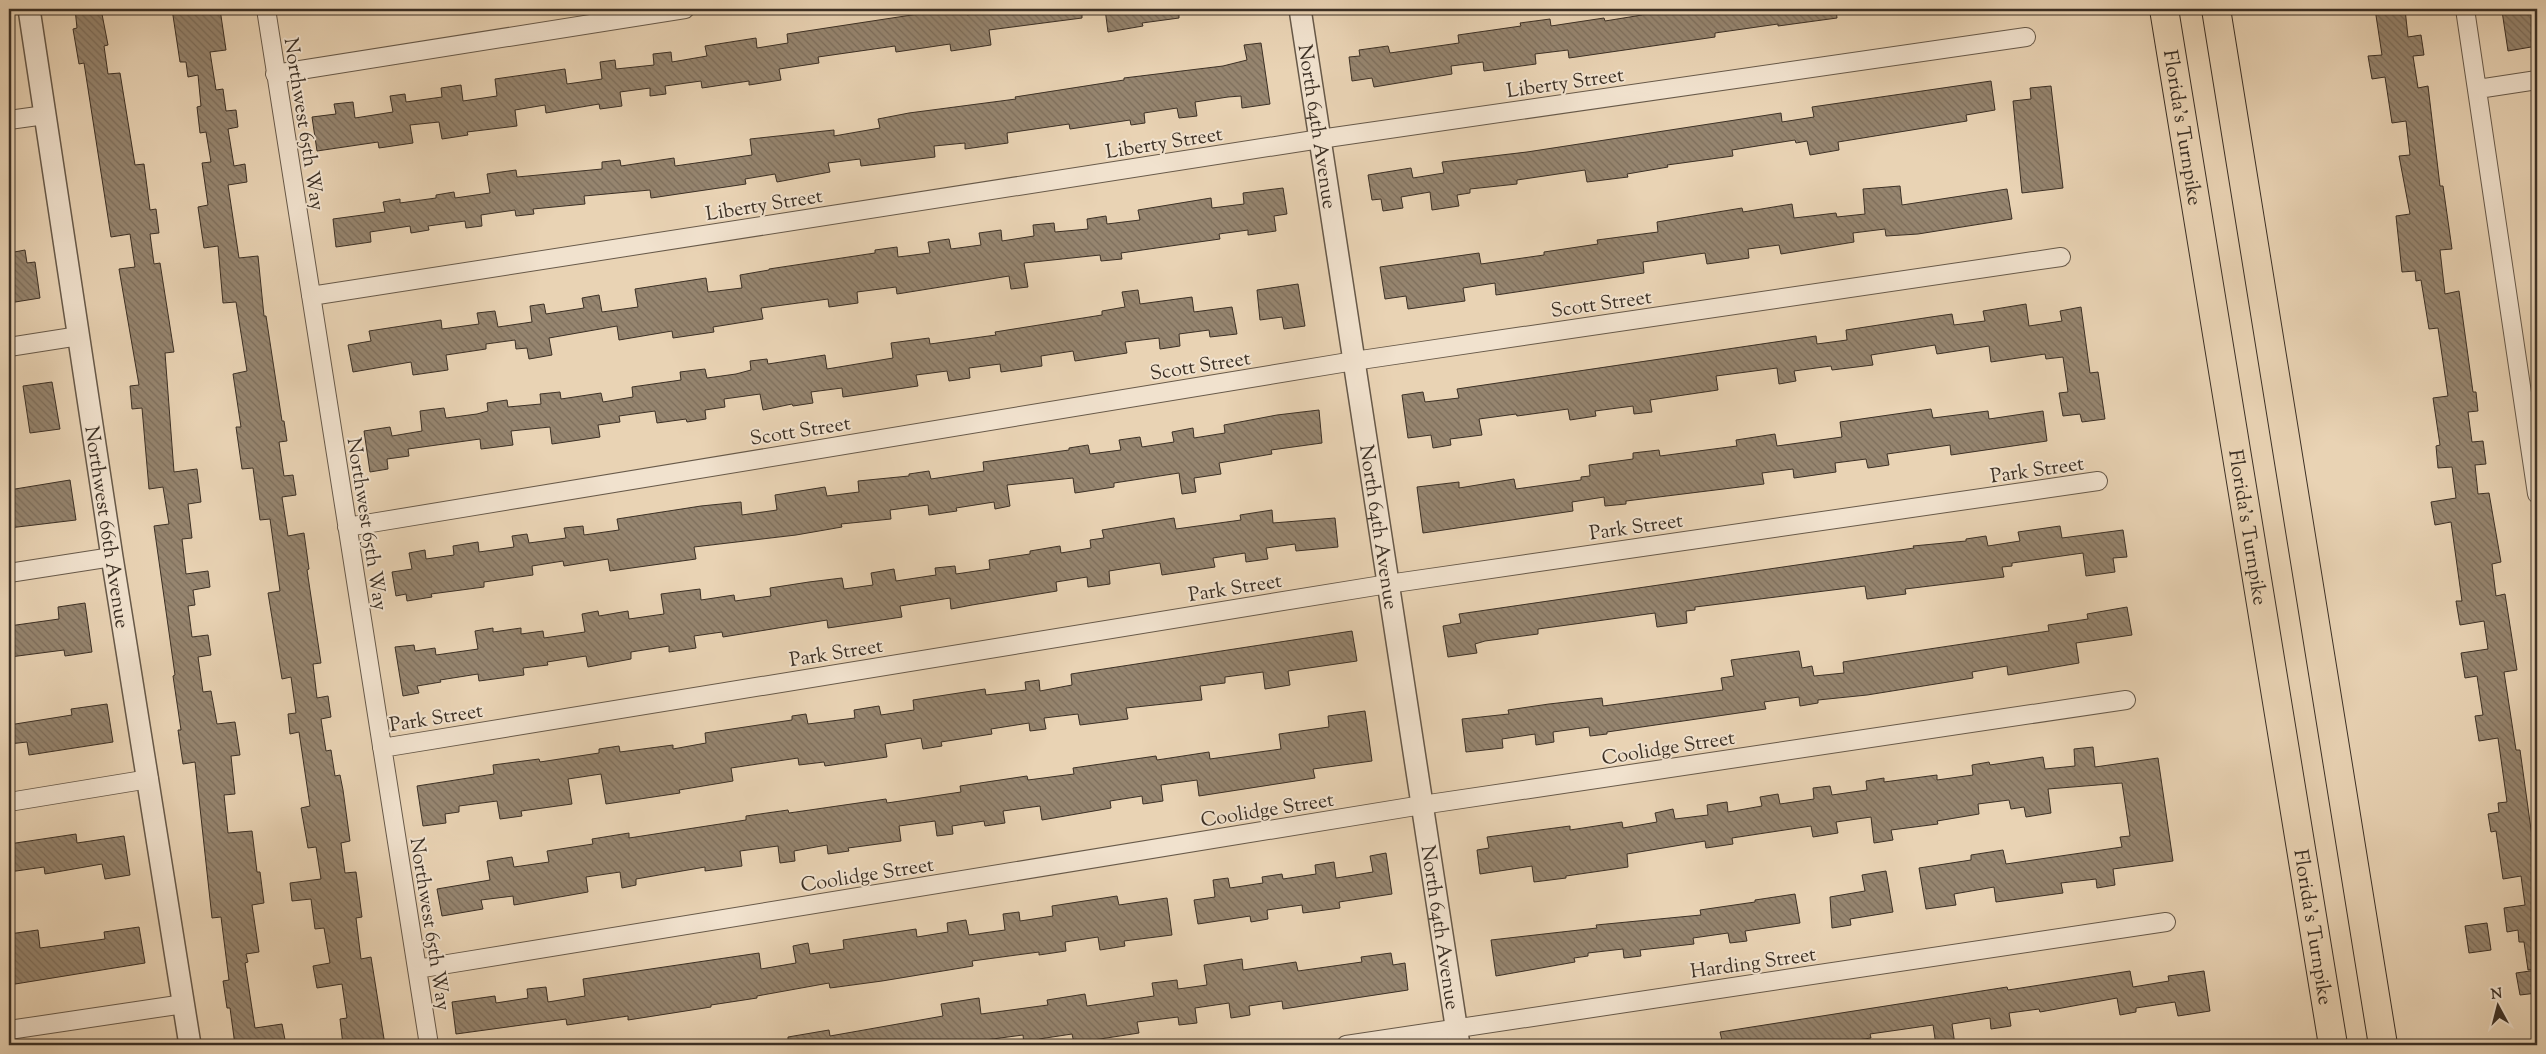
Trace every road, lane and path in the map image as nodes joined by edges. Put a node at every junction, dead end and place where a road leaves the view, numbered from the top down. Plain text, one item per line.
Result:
1 (29, 9) edge
2 (266, 9) edge
3 (685, 9) edge
4 (1300, 9) edge
5 (2164, 9) edge
6 (2216, 9) edge
7 (2465, 9) edge
8 (2026, 37) dead end
9 (275, 74) junction
10 (2537, 80) edge
11 (2478, 88) junction
12 (44, 115) junction
13 (9, 120) edge
14 (1320, 139) junction
15 (2061, 257) dead end
16 (311, 296) junction
17 (79, 336) junction
18 (9, 347) edge
19 (1354, 361) junction
20 (2098, 481) dead end
21 (2537, 494) edge
22 (347, 526) junction
23 (112, 557) junction
24 (9, 573) edge
25 (1388, 584) junction
26 (2126, 700) dead end
27 (382, 748) junction
28 (149, 779) junction
29 (9, 802) edge
30 (1422, 805) junction
31 (2166, 922) dead end
32 (417, 969) junction
33 (184, 1004) junction
34 (9, 1030) edge
35 (1458, 1036) edge
36 (190, 1045) edge
37 (429, 1045) edge
38 (1346, 1045) edge
39 (2333, 1045) edge
40 (2383, 1045) edge

1 - 12 street, Northwest 66th Avenue
2 - 9 street, Northwest 65th Way
3 - 9 street
4 - 14 street, North 64th Avenue
5 - 39 highway, Florida's Turnpike
6 - 40 highway
7 - 11 street
8 - 14 street, Liberty Street
9 - 16 street, Northwest 65th Way
10 - 11 street
11 - 21 street
12 - 13 street
12 - 17 street, Northwest 66th Avenue
14 - 16 street, Liberty Street
14 - 19 street, North 64th Avenue
15 - 19 street, Scott Street
16 - 22 street, Northwest 65th Way
17 - 18 street
17 - 23 street, Northwest 66th Avenue
19 - 22 street, Scott Street
19 - 25 street, North 64th Avenue
20 - 25 street, Park Street
22 - 27 street, Northwest 65th Way
23 - 24 street
23 - 28 street, Northwest 66th Avenue
25 - 27 street, Park Street
25 - 30 street, North 64th Avenue
26 - 30 street, Coolidge Street
27 - 32 street, Northwest 65th Way
28 - 29 street
28 - 33 street, Northwest 66th Avenue
30 - 32 street, Coolidge Street
30 - 35 street, North 64th Avenue
31 - 35 street, Harding Street
32 - 37 street, Northwest 65th Way
33 - 34 street
33 - 36 street, Northwest 66th Avenue
35 - 38 street, Harding Street

